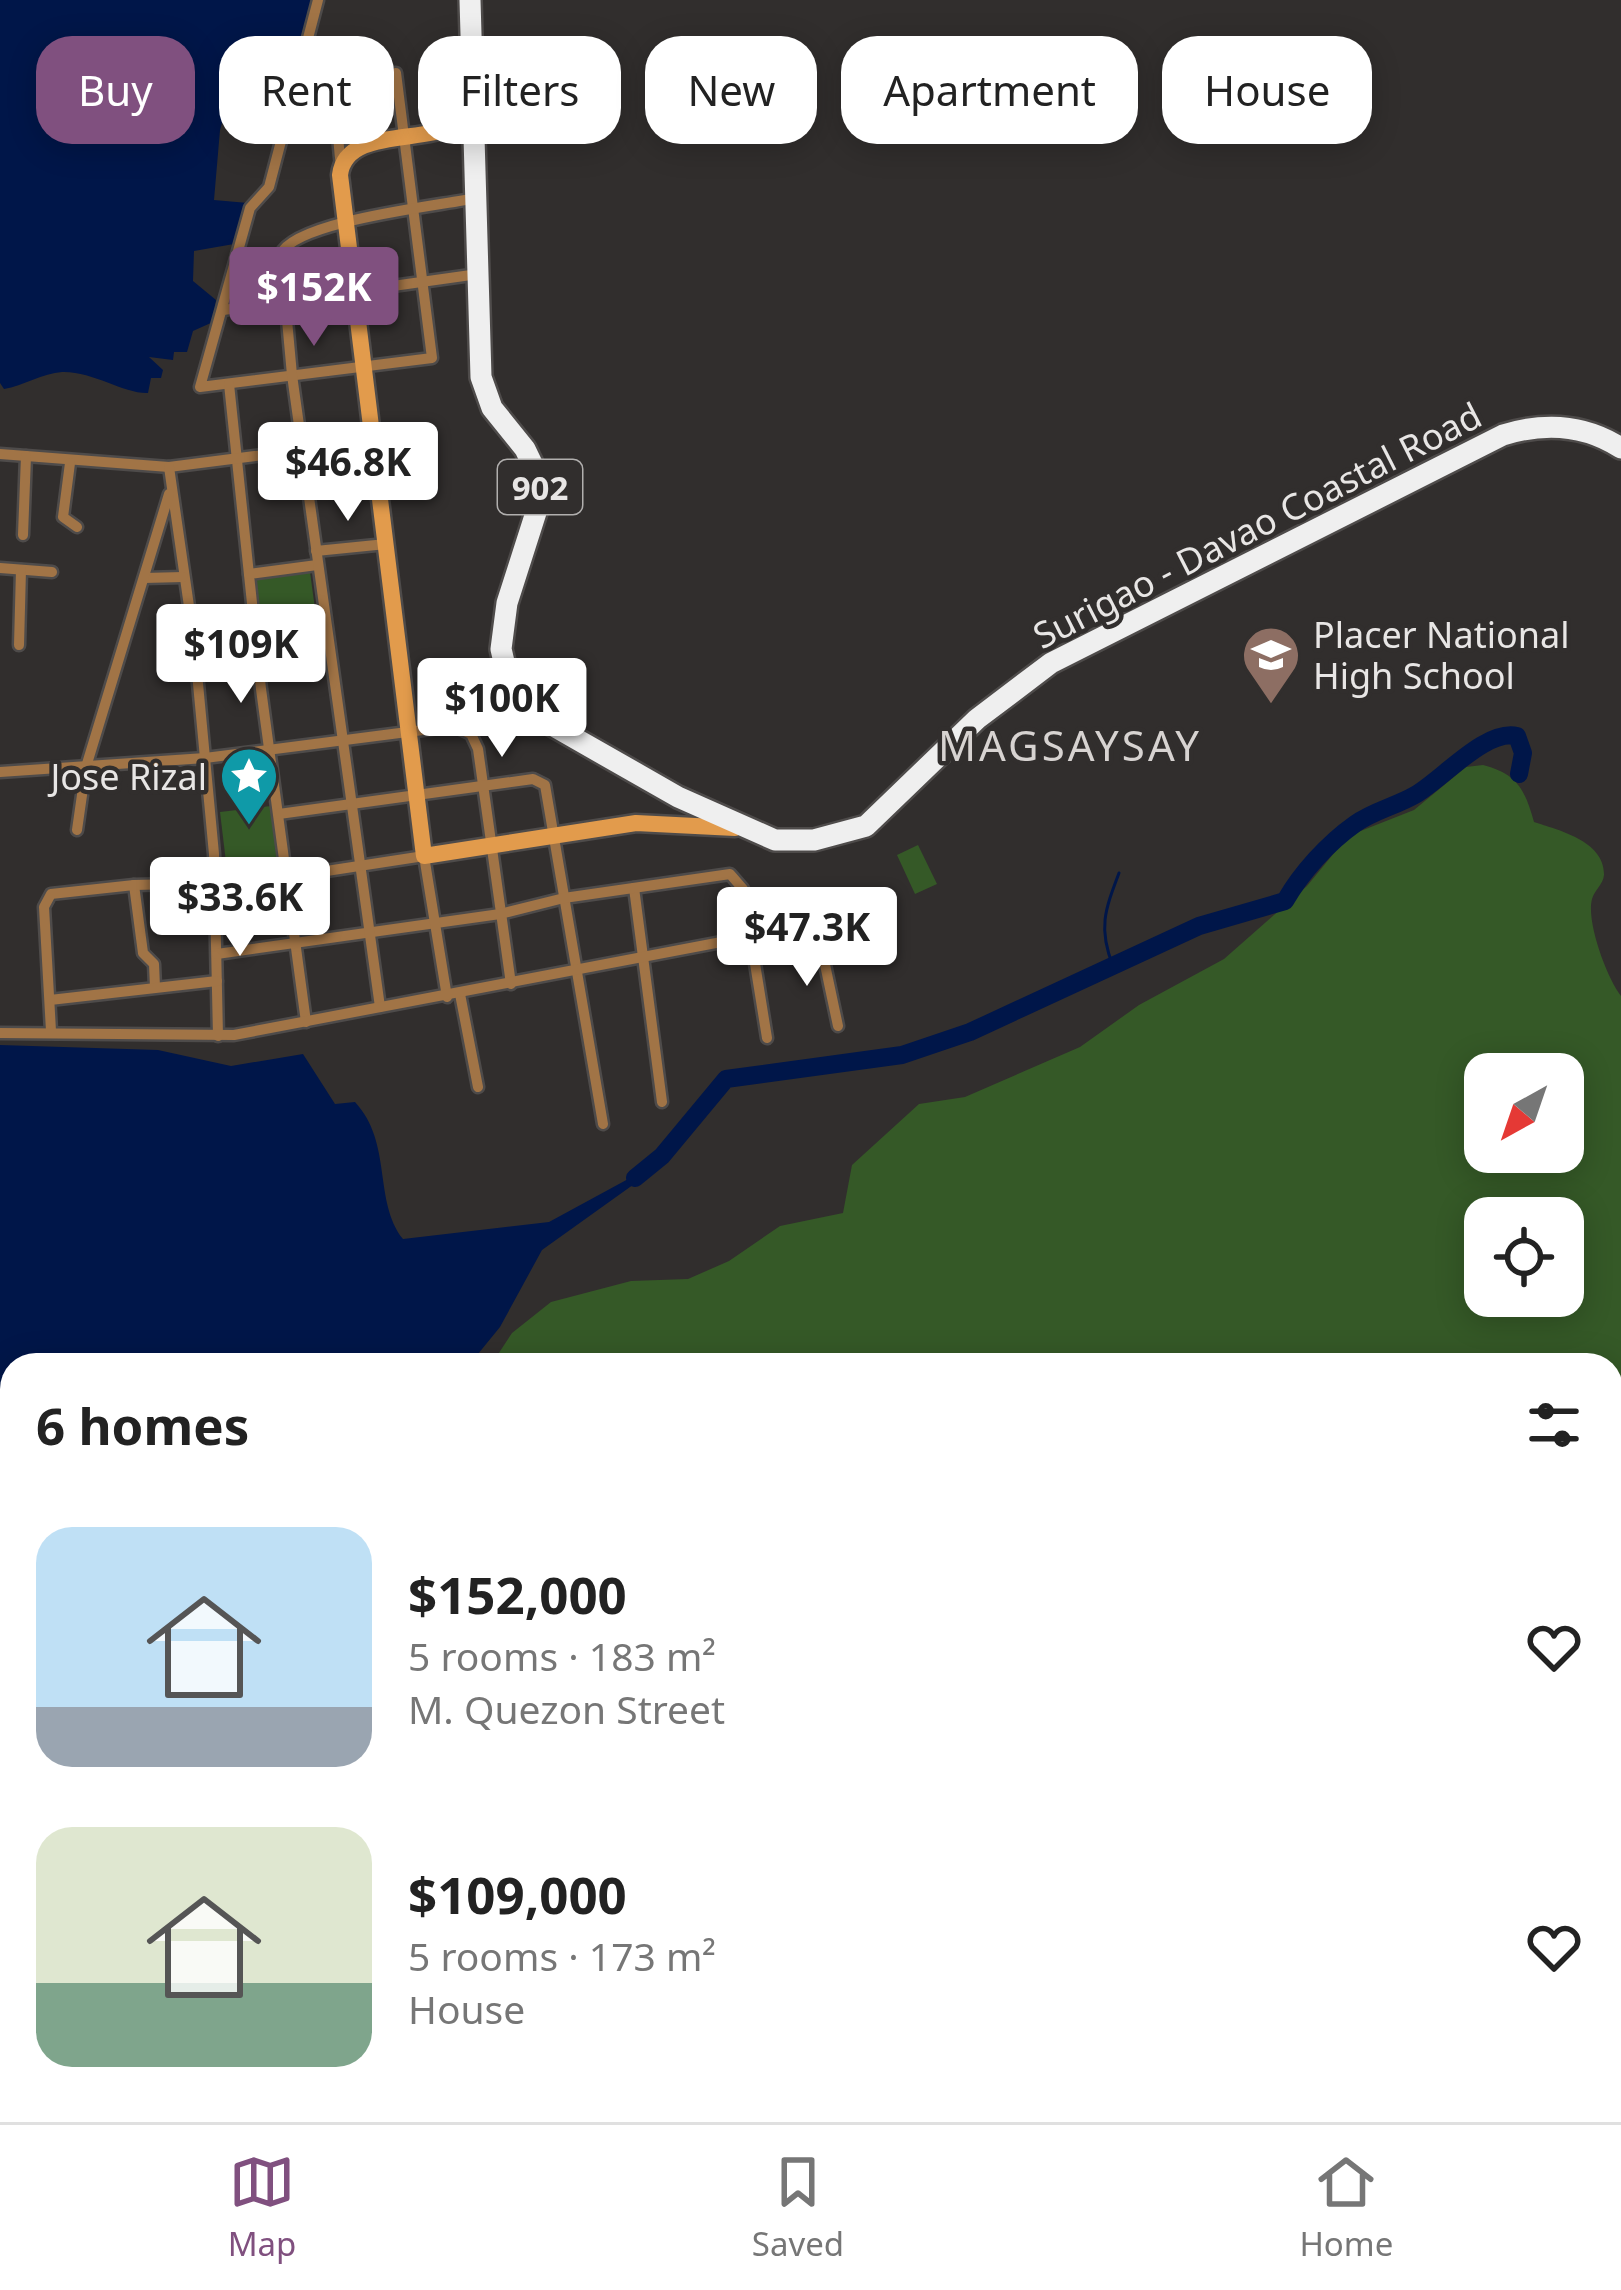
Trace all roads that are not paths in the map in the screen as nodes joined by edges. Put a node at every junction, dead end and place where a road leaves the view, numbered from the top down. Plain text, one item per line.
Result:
1 (318, 0) edge
2 (470, 0) edge
3 (309, 36) edge
4 (471, 36) edge
5 (396, 73) dead end
6 (418, 135) edge
7 (403, 138) junction
8 (281, 144) edge
9 (338, 144) edge
10 (474, 144) edge
11 (341, 165) junction
12 (476, 198) junction
13 (414, 210) junction
14 (344, 223) junction
15 (478, 274) junction
16 (422, 283) junction
17 (354, 293) junction
18 (284, 303) junction
19 (223, 310) junction
20 (364, 367) junction
21 (292, 374) junction
22 (230, 384) junction
23 (373, 441) junction
24 (1621, 448) edge
25 (302, 452) junction
26 (0, 454) edge
27 (26, 456) junction
28 (239, 460) junction
29 (70, 463) junction
30 (169, 467) junction
31 (171, 490) junction
32 (77, 527) dead end
33 (23, 535) dead end
34 (386, 544) junction
35 (316, 551) junction
36 (317, 565) junction
37 (0, 568) edge
38 (21, 570) junction
39 (52, 572) dead end
40 (249, 574) junction
41 (183, 577) junction
42 (144, 578) junction
43 (19, 645) dead end
44 (410, 730) junction
45 (340, 739) junction
46 (273, 749) junction
47 (205, 758) junction
48 (86, 766) junction
49 (0, 772) edge
50 (482, 786) junction
51 (417, 795) junction
52 (348, 802) junction
53 (279, 814) junction
54 (739, 828) junction
55 (76, 830) dead end
56 (552, 835) junction
57 (491, 844) junction
58 (424, 856) junction
59 (358, 867) junction
60 (289, 877) junction
61 (213, 884) junction
62 (134, 885) junction
63 (634, 888) junction
64 (565, 898) junction
65 (500, 914) junction
66 (435, 922) junction
67 (367, 933) junction
68 (749, 937) junction
69 (296, 944) junction
70 (217, 954) junction
71 (644, 958) junction
72 (579, 971) junction
73 (218, 981) junction
74 (511, 984) junction
75 (155, 987) junction
76 (454, 996) junction
77 (50, 1000) junction
78 (380, 1007) junction
79 (306, 1022) junction
80 (838, 1027) dead end
81 (51, 1031) junction
82 (0, 1033) edge
83 (218, 1036) junction
84 (767, 1038) dead end
85 (478, 1087) dead end
86 (662, 1102) dead end
87 (603, 1124) dead end

1 - 3 street
2 - 4 highway, Surigao - Davao Coastal Road / 902
5 - 7 street
6 - 7 street
7 - 11 street
7 - 13 street
8 - 19 street
9 - 11 street
10 - 12 highway, Surigao - Davao Coastal Road / 902
11 - 14 street
12 - 13 street
12 - 15 highway, Surigao - Davao Coastal Road / 902
13 - 14 street
13 - 16 street
14 - 17 street
14 - 18 street
15 - 16 street
15 - 54 highway, Surigao - Davao Coastal Road / 902
16 - 17 street
16 - 20 street
17 - 18 street
17 - 20 street
18 - 19 street
18 - 21 street
19 - 22 street
20 - 21 street
20 - 23 street
21 - 22 street
21 - 25 street
22 - 28 street
23 - 25 street
23 - 34 street
24 - 54 highway, Surigao - Davao Coastal Road / 902
25 - 28 street
25 - 35 street
26 - 27 street
27 - 29 street
27 - 33 street
28 - 30 street
28 - 40 street
29 - 30 street
29 - 32 street
30 - 31 street
31 - 41 street
31 - 42 street
34 - 35 street
34 - 44 street
35 - 36 street
36 - 40 street
36 - 45 street
37 - 38 street
38 - 39 street
38 - 43 street
40 - 46 street
41 - 42 street
41 - 47 street
42 - 48 street
44 - 45 street
44 - 50 street
44 - 51 street
45 - 46 street
45 - 52 street
46 - 47 street
46 - 53 street
47 - 48 street
47 - 61 street
48 - 49 street
48 - 55 street
50 - 51 street
50 - 56 street
50 - 57 street
51 - 52 street
51 - 58 street
52 - 53 street
52 - 59 street
53 - 60 street
54 - 56 street
56 - 57 street
56 - 64 street
57 - 58 street
57 - 65 street
58 - 59 street
58 - 66 street
59 - 60 street
59 - 67 street
60 - 61 street
60 - 69 street
61 - 62 street
61 - 70 street
62 - 75 street
62 - 77 street
63 - 64 street
63 - 68 street
63 - 71 street
64 - 65 street
64 - 72 street
65 - 66 street
65 - 74 street
66 - 67 street
66 - 76 street
67 - 69 street
67 - 78 street
68 - 71 street
68 - 80 street
68 - 84 street
69 - 70 street
69 - 79 street
70 - 73 street
71 - 72 street
71 - 86 street
72 - 74 street
72 - 87 street
73 - 75 street
73 - 83 street
74 - 76 street
75 - 77 street
76 - 78 street
76 - 85 street
77 - 81 street
78 - 79 street
79 - 83 street
81 - 82 street
81 - 83 street

